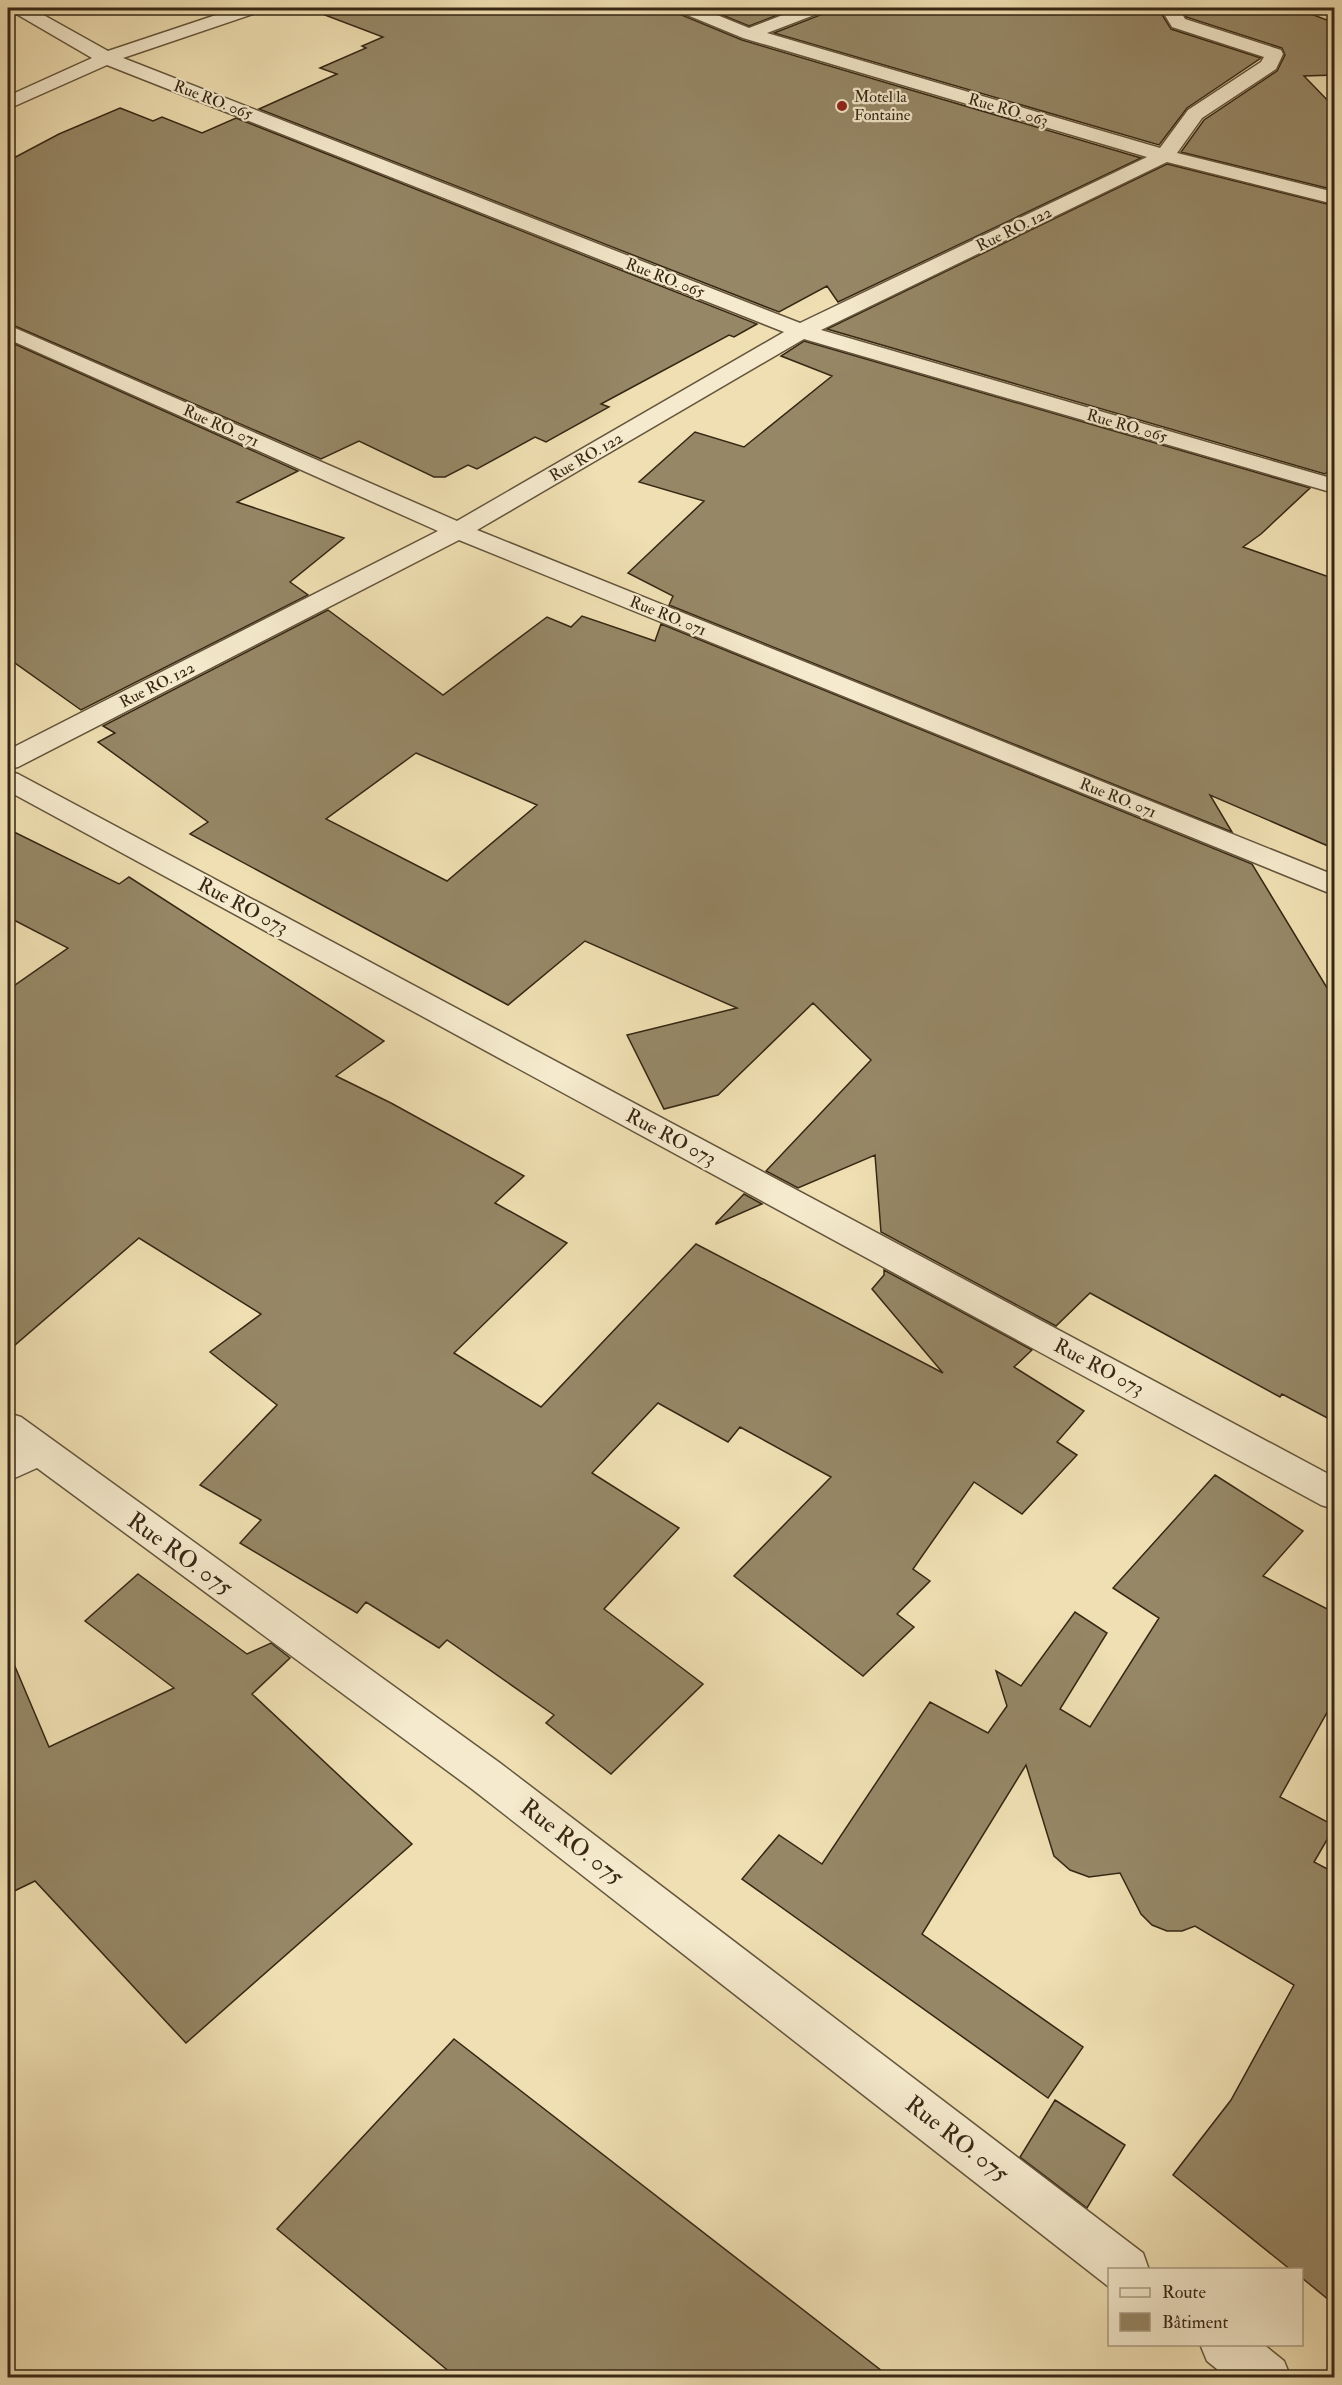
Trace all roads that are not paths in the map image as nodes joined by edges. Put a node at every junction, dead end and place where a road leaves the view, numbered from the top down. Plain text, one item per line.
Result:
1 (19, 8) edge
2 (253, 8) edge
3 (686, 8) edge
4 (816, 8) edge
5 (1180, 8) edge
6 (749, 34) junction
7 (106, 58) junction
8 (8, 103) edge
9 (1165, 156) junction
10 (1335, 198) edge
11 (8, 331) edge
12 (801, 331) junction
13 (1335, 486) edge
14 (458, 531) junction
15 (8, 761) edge
16 (8, 780) edge
17 (1335, 886) edge
18 (18, 1448) edge
19 (1335, 1494) edge
20 (1123, 2268) edge
21 (1226, 2346) edge
22 (1266, 2378) edge

1 - 7 street, Rue RO. 065
2 - 7 street
3 - 6 street, Rue RO. 063
4 - 6 street
5 - 9 street
6 - 9 street, Rue RO. 063
7 - 8 street
7 - 12 street, Rue RO. 065
9 - 10 street, Rue RO. 063
9 - 12 street, Rue RO. 122
11 - 14 street, Rue RO. 071
12 - 13 street, Rue RO. 065
12 - 14 street, Rue RO. 122
14 - 15 street, Rue RO. 122
14 - 17 street, Rue RO. 071
16 - 19 street, Rue RO 073
18 - 20 street, Rue RO. 075
21 - 22 street

